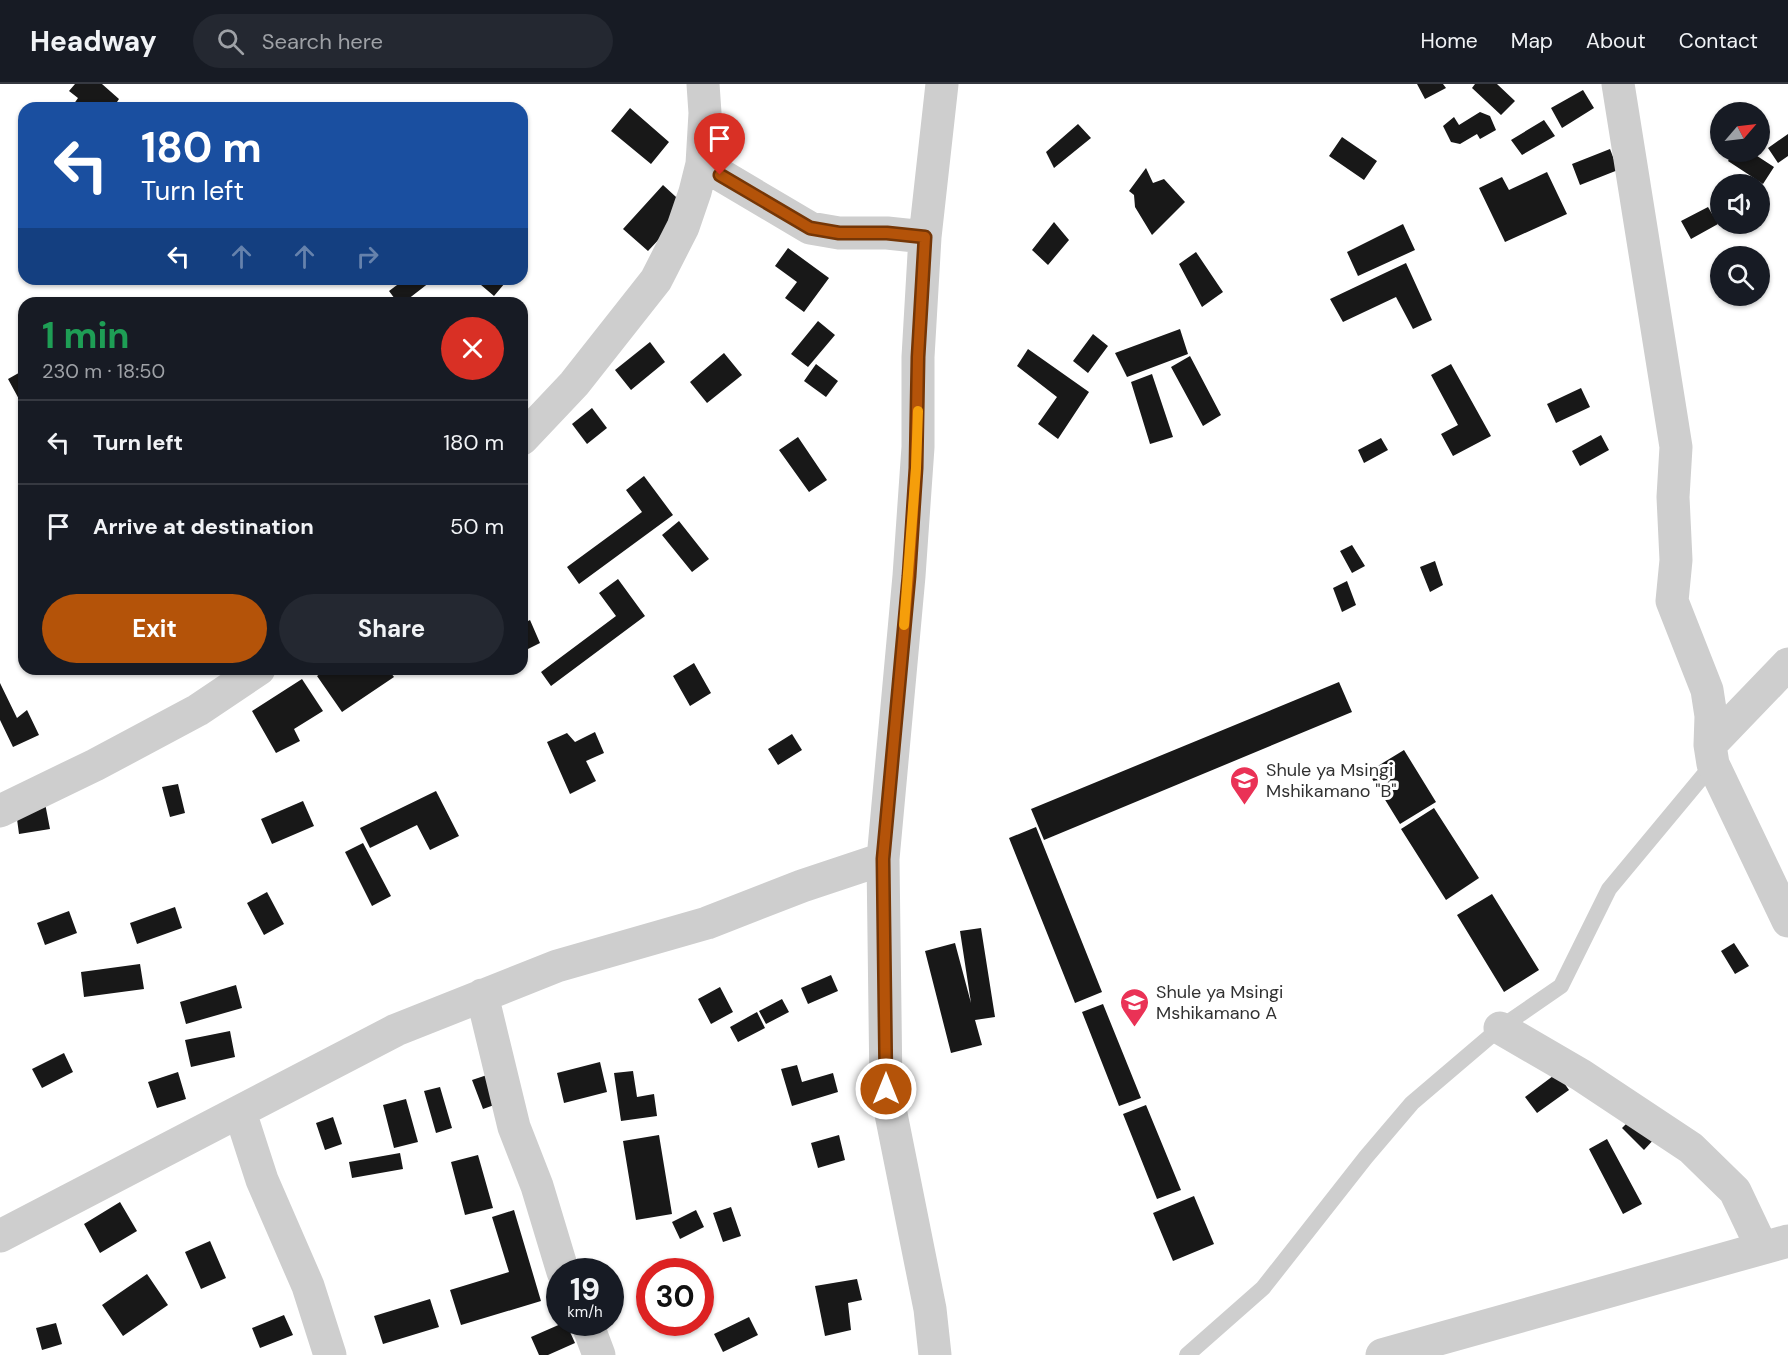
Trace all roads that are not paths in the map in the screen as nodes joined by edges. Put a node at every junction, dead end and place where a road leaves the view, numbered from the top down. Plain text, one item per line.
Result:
1 (703, 84) edge
2 (942, 84) edge
3 (1618, 84) edge
4 (702, 164) junction
5 (925, 237) junction
6 (528, 433) edge
7 (1788, 664) edge
8 (250, 675) edge
9 (1711, 755) junction
10 (0, 811) edge
11 (883, 859) junction
12 (1788, 921) edge
13 (482, 995) junction
14 (1500, 1028) junction
15 (240, 1112) junction
16 (0, 1236) edge
17 (1775, 1244) edge
18 (559, 1258) edge
19 (592, 1336) edge
20 (330, 1355) edge
21 (599, 1355) edge
22 (935, 1355) edge
23 (1187, 1355) edge
24 (1382, 1355) edge

1 - 4 street
2 - 5 street
3 - 9 street
4 - 5 street
4 - 6 street
5 - 11 street
7 - 9 street
8 - 10 street
9 - 12 street
9 - 14 lane
11 - 13 street
11 - 22 street
13 - 15 street
13 - 18 street
14 - 17 street
14 - 23 lane
15 - 16 street
15 - 20 street
17 - 24 street
19 - 21 street

